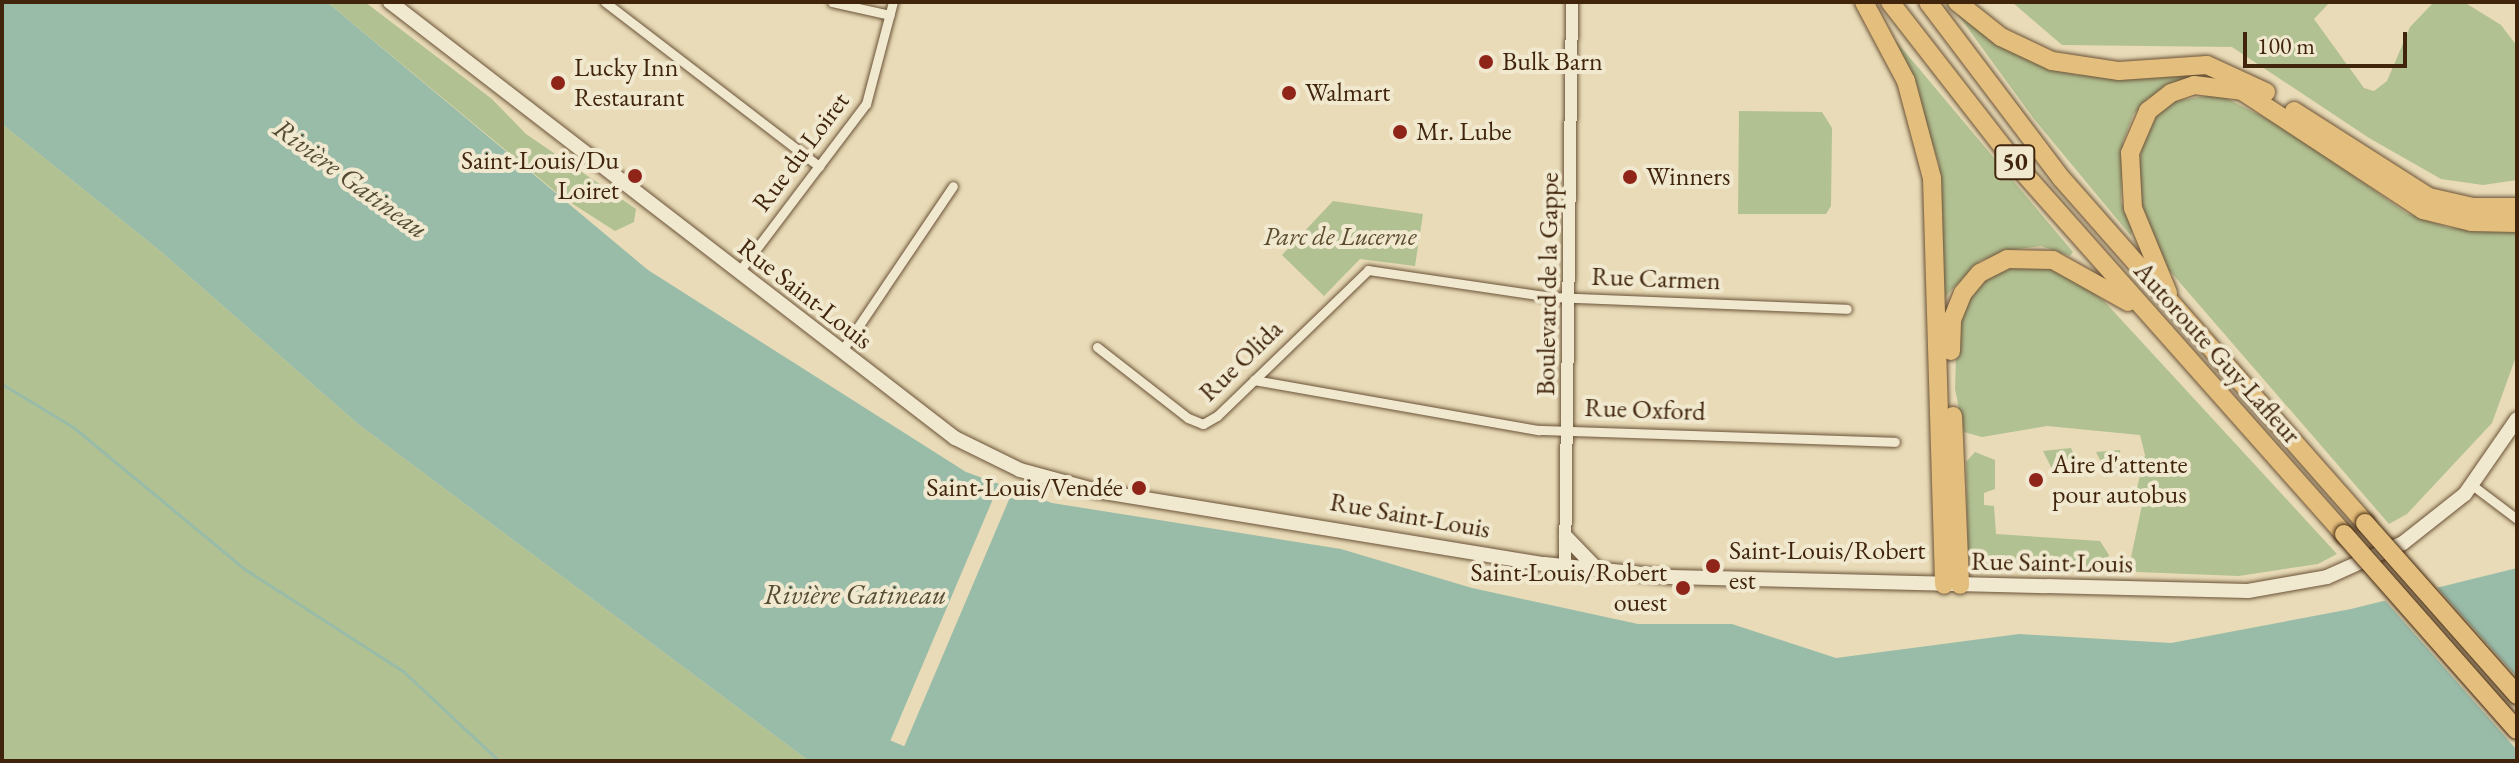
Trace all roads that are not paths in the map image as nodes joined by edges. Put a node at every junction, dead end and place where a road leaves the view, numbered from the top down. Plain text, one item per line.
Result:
1 (390, 2) edge
2 (605, 2) edge
3 (832, 2) edge
4 (893, 2) edge
5 (1572, 2) edge
6 (1864, 2) edge
7 (1890, 2) edge
8 (1928, 2) edge
9 (1957, 2) edge
10 (890, 15) junction
11 (819, 166) junction
12 (953, 186) dead end
13 (2517, 207) edge
14 (2517, 223) edge
15 (1368, 270) joint
16 (738, 273) junction
17 (1569, 297) junction
18 (1847, 309) dead end
19 (2176, 310) junction
20 (2148, 315) junction
21 (1097, 347) dead end
22 (841, 352) junction
23 (1254, 380) junction
24 (2517, 419) edge
25 (1568, 430) junction
26 (1895, 442) dead end
27 (2472, 485) junction
28 (2517, 519) edge
29 (1566, 537) junction
30 (1565, 566) junction
31 (1597, 569) junction
32 (1952, 585) junction
33 (2517, 695) edge
34 (2517, 730) edge

1 - 16 main road, Rue Saint-Louis
2 - 11 street
3 - 10 street
4 - 10 street, Rue du Loiret
5 - 17 street, Boulevard de la Gappe
6 - 32 highway
7 - 20 highway, Autoroute Guy-Lafleur / 50
8 - 19 highway, Autoroute Guy-Lafleur / 50
9 - 13 highway
10 - 11 street, Rue du Loiret
11 - 16 street, Rue du Loiret
12 - 22 street
14 - 19 highway
15 - 17 street, Rue Carmen
15 - 23 street, Rue Olida
16 - 22 main road, Rue Saint-Louis
17 - 18 street, Rue Carmen
17 - 25 street, Boulevard de la Gappe
19 - 33 highway, Autoroute Guy-Lafleur / 50, bridge
20 - 32 highway
20 - 34 highway, Autoroute Guy-Lafleur / 50, bridge
21 - 23 street, Rue Olida
22 - 30 main road, Rue Saint-Louis
23 - 25 street, Rue Oxford
24 - 27 main road, Rue Saint-Louis
25 - 26 street, Rue Oxford
25 - 29 street, Boulevard de la Gappe
27 - 28 street
27 - 32 main road, Rue Saint-Louis
29 - 30 street, Boulevard de la Gappe
29 - 31 main road
30 - 31 main road, Rue Saint-Louis
31 - 32 main road, Rue Saint-Louis

